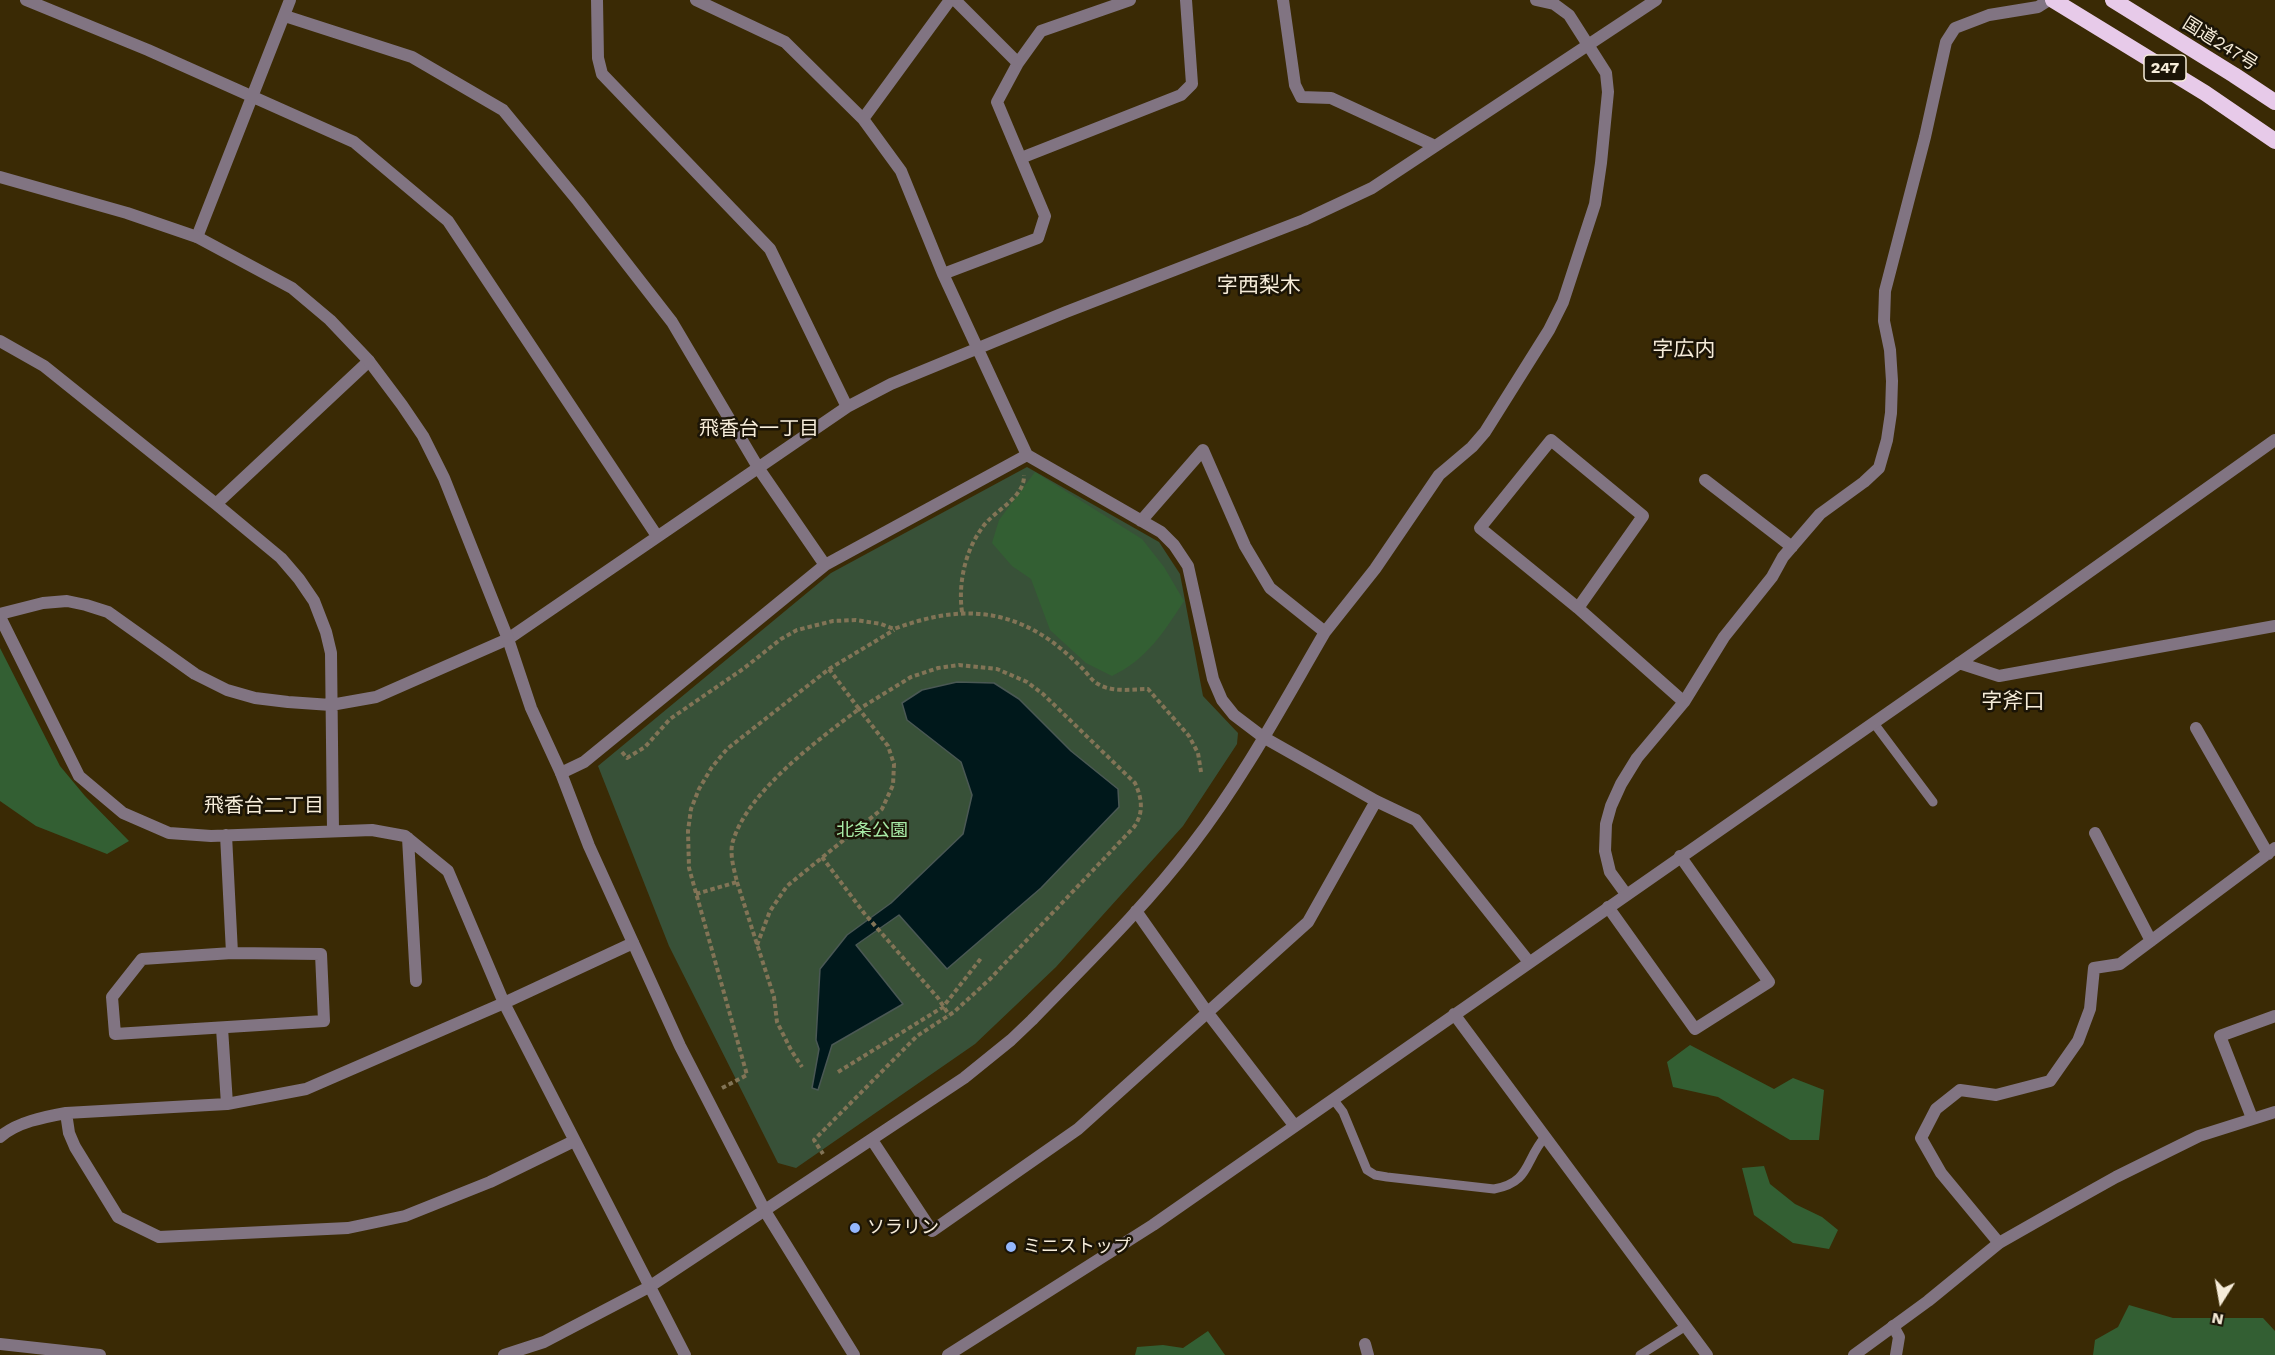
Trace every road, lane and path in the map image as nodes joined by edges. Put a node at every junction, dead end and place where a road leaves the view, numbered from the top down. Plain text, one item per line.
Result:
1 (26, 0) edge
2 (290, 0) edge
3 (597, 0) edge
4 (696, 0) edge
5 (950, 0) edge
6 (1130, 0) edge
7 (1186, 0) edge
8 (1283, 0) edge
9 (1536, 0) edge
10 (1656, 0) edge
11 (2051, 0) edge
12 (2123, 3) edge
13 (285, 16) junction
14 (1590, 46) junction
15 (1018, 63) junction
16 (252, 95) junction
17 (2275, 102) edge
18 (863, 119) junction
19 (2275, 141) edge
20 (1435, 146) junction
21 (1021, 158) junction
22 (0, 177) edge
23 (197, 237) junction
24 (943, 274) junction
25 (0, 341) edge
26 (979, 349) junction
27 (369, 361) junction
28 (847, 407) junction
29 (2275, 440) edge
30 (1023, 457) junction
31 (759, 469) junction
32 (1705, 480) dead end
33 (216, 504) junction
34 (1141, 521) junction
35 (657, 536) junction
36 (1792, 547) junction
37 (825, 565) junction
38 (1578, 608) junction
39 (962, 612) junction
40 (0, 615) edge
41 (2275, 626) edge
42 (894, 629) junction
43 (1325, 632) junction
44 (508, 639) junction
45 (1959, 663) junction
46 (829, 669) junction
47 (1684, 702) junction
48 (332, 705) junction
49 (859, 709) junction
50 (1873, 722) junction
51 (2196, 728) dead end
52 (1263, 737) junction
53 (611, 740) junction
54 (1201, 772) dead end
55 (561, 773) junction
56 (1376, 801) junction
57 (1933, 801) dead end
58 (333, 831) junction
59 (2095, 833) dead end
60 (226, 835) junction
61 (408, 838) junction
62 (2271, 851) edge
63 (1680, 856) junction
64 (822, 857) junction
65 (737, 882) junction
66 (696, 894) junction
67 (1626, 894) junction
68 (1608, 907) junction
69 (1137, 911) junction
70 (2151, 941) junction
71 (633, 943) junction
72 (757, 945) junction
73 (232, 953) junction
74 (982, 957) dead end
75 (1529, 962) junction
76 (416, 981) dead end
77 (504, 1003) junction
78 (943, 1007) junction
79 (1207, 1012) junction
80 (1454, 1014) junction
81 (949, 1015) junction
82 (2275, 1016) edge
83 (222, 1028) junction
84 (802, 1067) dead end
85 (838, 1072) dead end
86 (722, 1088) dead end
87 (1333, 1099) junction
88 (227, 1104) junction
89 (2275, 1112) edge
90 (66, 1113) junction
91 (2252, 1118) junction
92 (1294, 1125) junction
93 (0, 1137) edge
94 (1545, 1137) junction
95 (872, 1140) junction
96 (574, 1141) junction
97 (823, 1154) dead end
98 (765, 1211) junction
99 (1999, 1243) junction
100 (649, 1287) junction
101 (1686, 1326) junction
102 (1893, 1326) junction
103 (0, 1344) edge
104 (100, 1355) edge
105 (504, 1355) edge
106 (685, 1355) edge
107 (854, 1355) edge
108 (948, 1355) edge
109 (1640, 1355) edge
110 (1707, 1355) edge
111 (1854, 1355) edge
112 (1896, 1355) edge

1 - 16 street
2 - 13 street
3 - 28 street
4 - 18 street
5 - 15 street
5 - 18 street
6 - 15 street
7 - 21 street
8 - 20 street
9 - 14 street
10 - 14 street
11 - 19 highway, 247
11 - 36 street
12 - 17 highway, 国道247号 / 247
13 - 16 street
13 - 31 street
14 - 20 street
14 - 43 street
15 - 21 street
16 - 23 street
16 - 35 street
18 - 24 street
20 - 26 street
21 - 24 street
22 - 23 street
23 - 27 street
24 - 26 street
25 - 33 street
26 - 28 street
26 - 30 street
27 - 33 street
27 - 44 street
28 - 31 street
29 - 45 street
30 - 34 street
30 - 37 street
30 - 39 path
31 - 35 street
31 - 37 street
32 - 36 street
33 - 48 street
34 - 43 street
34 - 52 street
35 - 44 street
36 - 47 street
37 - 53 street
38 - 38 street
38 - 47 street
39 - 42 path
39 - 54 path
40 - 48 street
40 - 60 street
41 - 45 street
42 - 46 path
42 - 53 path
43 - 52 street
44 - 48 street
44 - 55 street
45 - 50 street
46 - 49 path
46 - 66 path
47 - 67 street
48 - 58 street
49 - 64 path
49 - 65 path
49 - 81 path
50 - 57 lane
50 - 63 street
51 - 62 street
52 - 56 street
52 - 69 street
53 - 55 street
55 - 71 street
56 - 75 street
56 - 79 street
58 - 60 street
58 - 61 street
59 - 70 street
60 - 73 street
61 - 76 street
61 - 77 street
62 - 70 street
63 - 67 street
63 - 68 street
64 - 72 path
64 - 78 path
65 - 66 path
65 - 72 path
66 - 86 path
67 - 68 street
68 - 75 street
69 - 79 street
69 - 95 street
70 - 99 street
71 - 77 street
71 - 98 street
72 - 84 path
73 - 83 street
73 - 83 street
74 - 78 path
75 - 80 street
77 - 88 street
77 - 96 street
78 - 81 path
78 - 85 path
79 - 92 street
79 - 95 street
80 - 87 street
80 - 94 street
81 - 97 path
82 - 91 street
83 - 88 street
87 - 92 street
87 - 94 lane
88 - 90 street
89 - 91 street
90 - 93 street
90 - 96 street
91 - 99 street
92 - 108 street
94 - 101 street
95 - 98 street
96 - 100 street
98 - 100 street
98 - 107 street
99 - 102 street
100 - 105 street
100 - 106 street
101 - 109 lane
101 - 110 street
102 - 111 street
102 - 112 street
103 - 104 street

